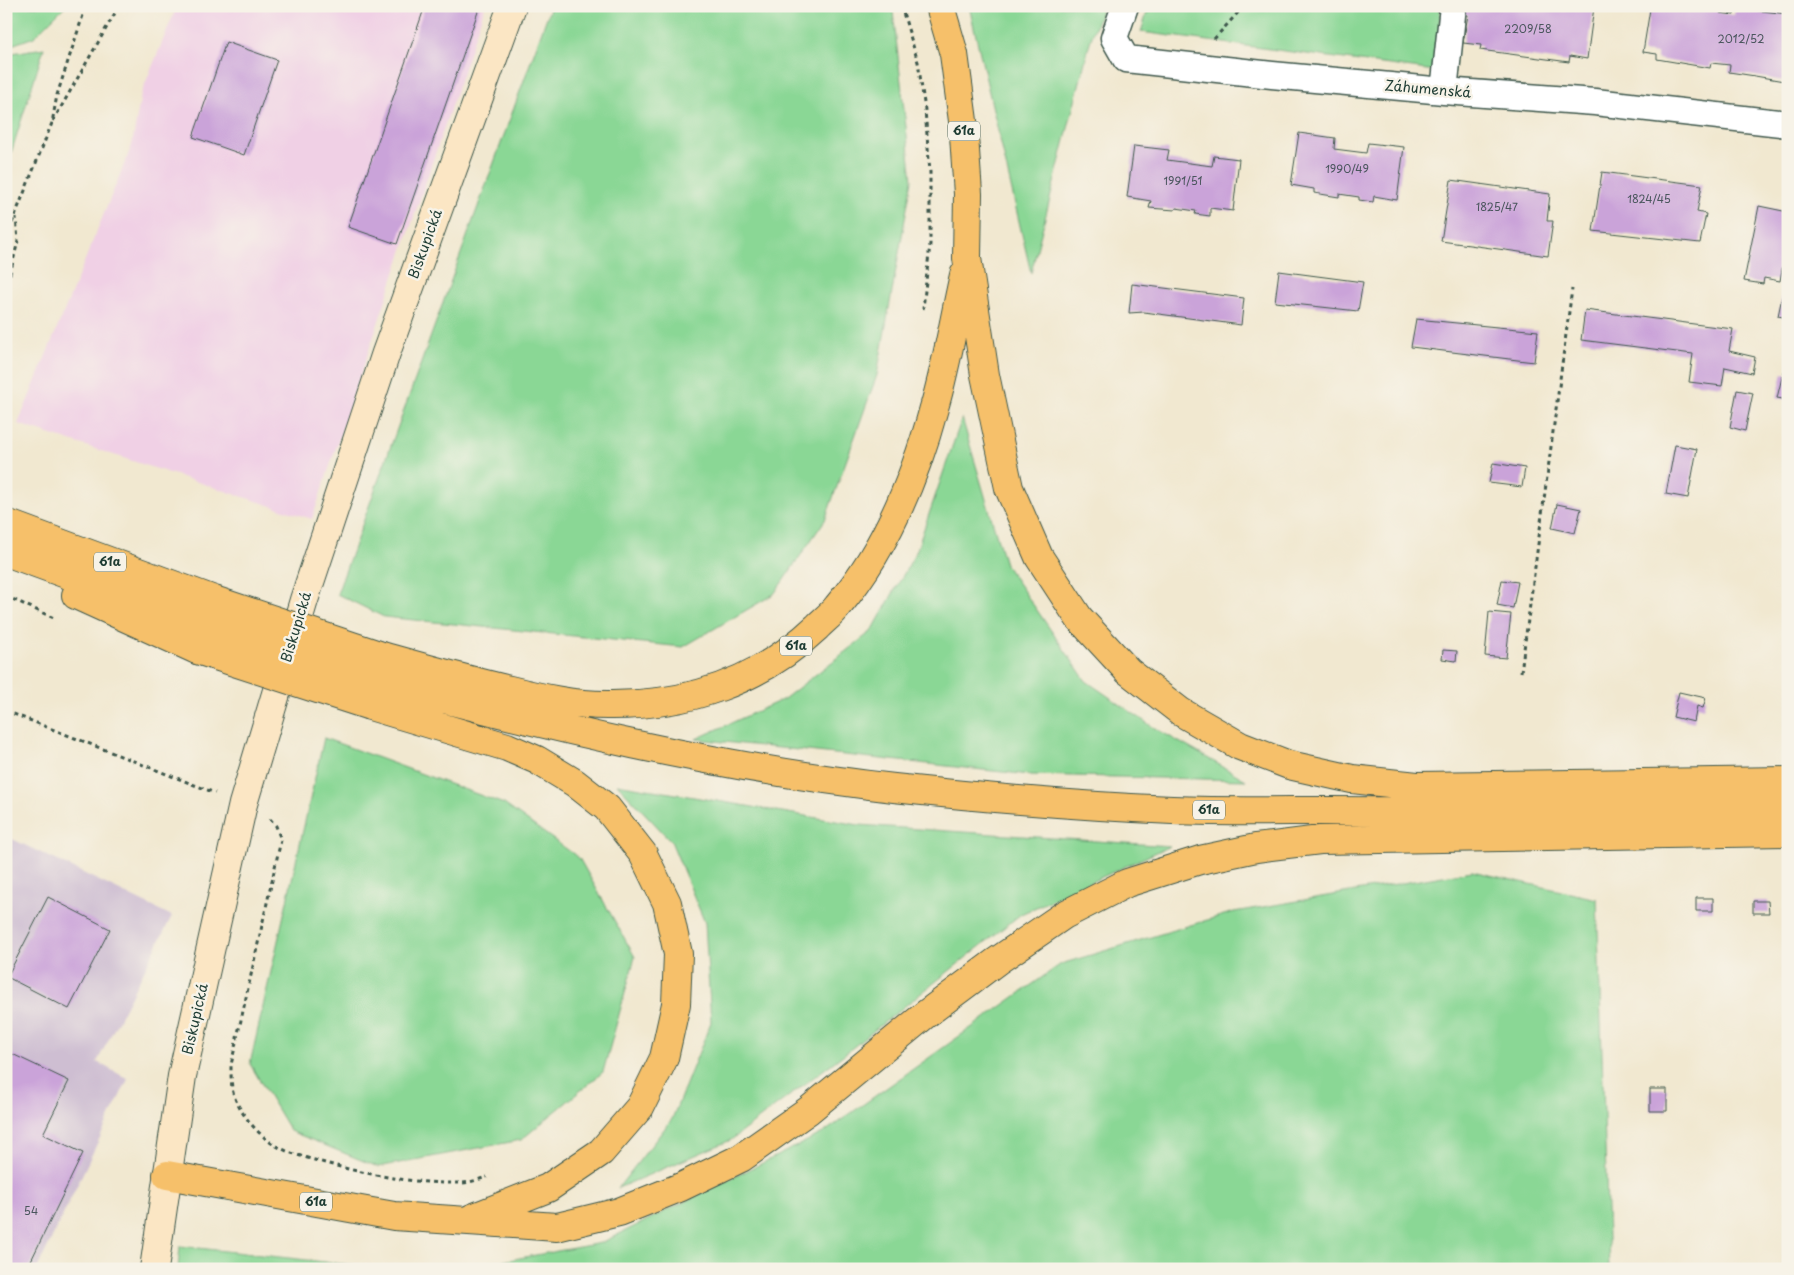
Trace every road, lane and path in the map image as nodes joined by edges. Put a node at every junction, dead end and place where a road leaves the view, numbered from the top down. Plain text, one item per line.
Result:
1 (86, 6) edge
2 (119, 6) edge
3 (512, 6) edge
4 (900, 6) edge
5 (940, 6) edge
6 (1125, 6) edge
7 (1244, 6) edge
8 (1453, 6) edge
9 (1208, 68) junction
10 (1444, 91) junction
11 (52, 123) junction
12 (1788, 124) edge
13 (16, 216) junction
14 (6, 238) edge
15 (968, 258) junction
16 (1572, 289) dead end
17 (6, 290) edge
18 (923, 312) dead end
19 (6, 523) edge
20 (6, 552) edge
21 (6, 563) edge
22 (201, 638) junction
23 (1520, 672) dead end
24 (376, 681) junction
25 (6, 711) edge
26 (1788, 781) edge
27 (223, 796) dead end
28 (1788, 806) edge
29 (263, 812) dead end
30 (1788, 832) edge
31 (167, 1175) junction
32 (492, 1176) dead end
33 (466, 1220) junction
34 (154, 1269) edge

1 - 11 path
2 - 11 path
3 - 31 street, Biskupická
4 - 18 path
5 - 15 main road, 61a
6 - 9 street, Záhumenská
7 - 9 path
8 - 10 street
9 - 10 street, Záhumenská
10 - 12 street, Záhumenská
11 - 13 path
13 - 14 path
13 - 17 path
15 - 24 main road, 61a
15 - 26 main road, 61a
16 - 23 path
19 - 24 main road, 61a, bridge
20 - 22 main road, 61a
21 - 22 main road
22 - 24 main road, 61a, bridge
24 - 28 main road, 61a
24 - 33 main road, 61a
25 - 27 path
29 - 32 path
30 - 33 main road, 61a
31 - 33 main road, 61a
31 - 34 street, Biskupická

